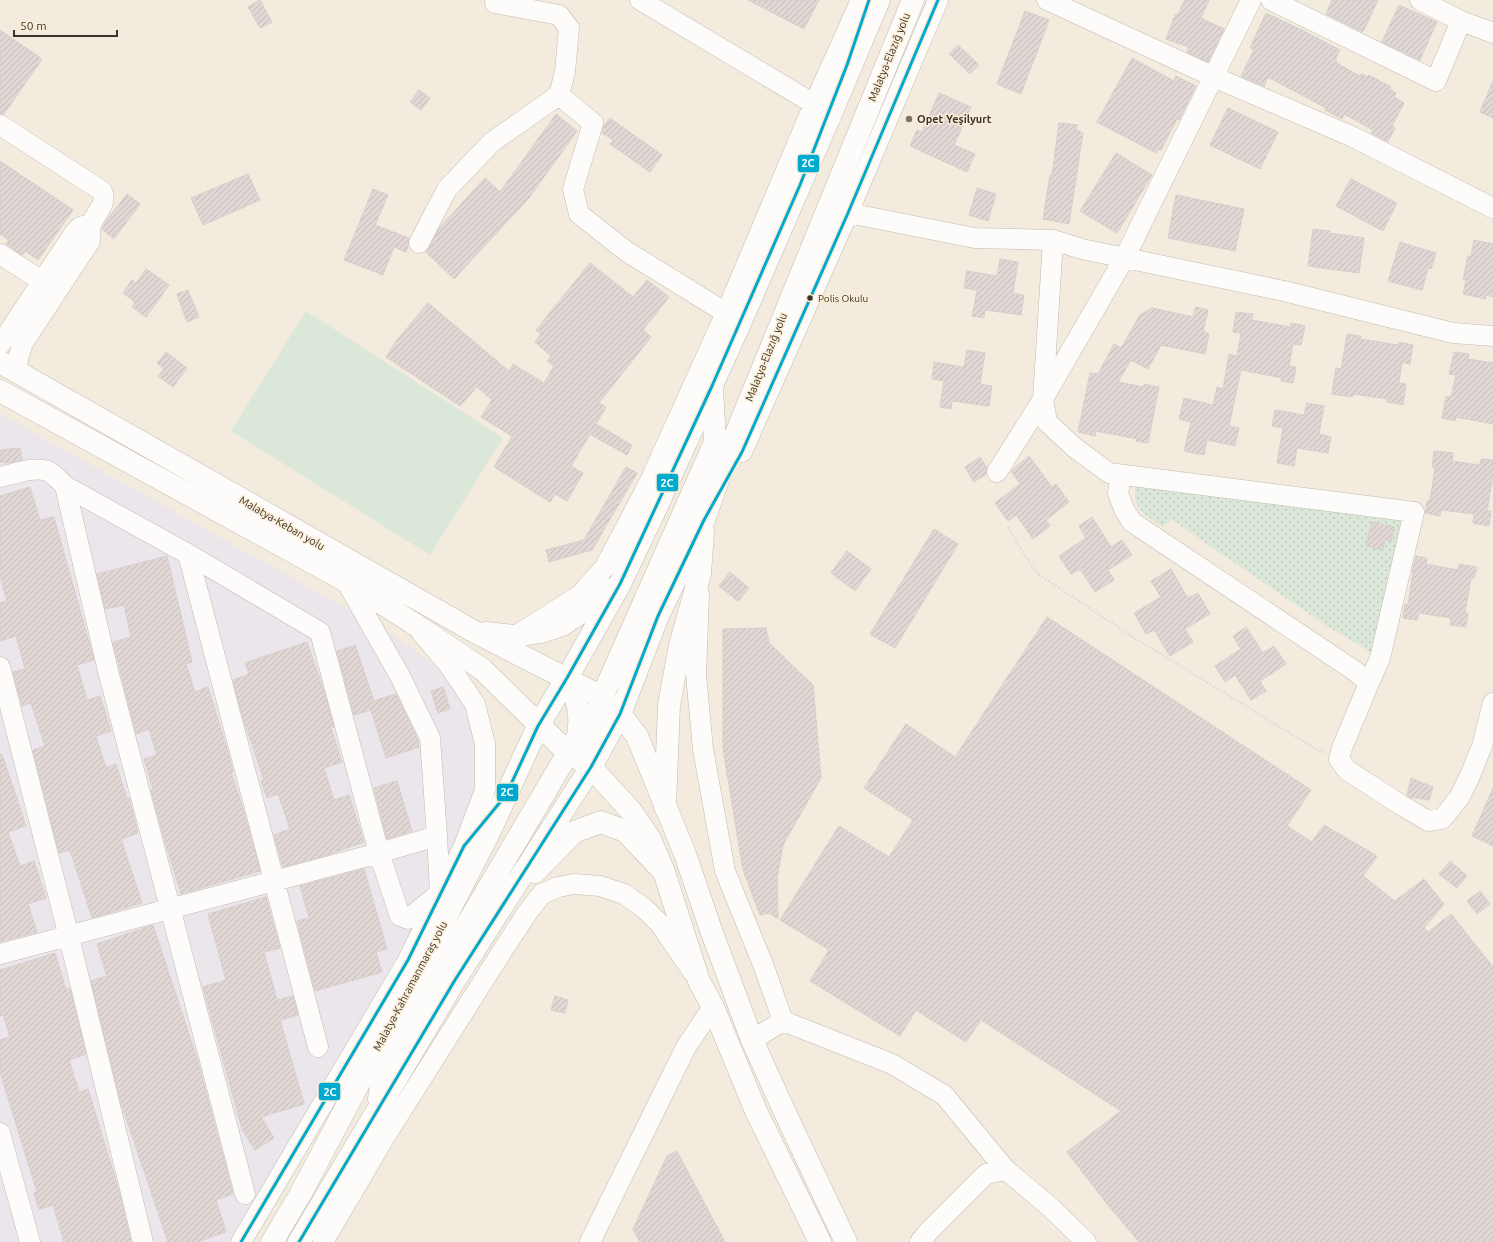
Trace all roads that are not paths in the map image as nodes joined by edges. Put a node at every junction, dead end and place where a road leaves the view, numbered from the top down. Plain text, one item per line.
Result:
1 (640, 0) edge
2 (860, 0) edge
3 (868, 0) edge
4 (879, 0) edge
5 (913, 0) edge
6 (938, 0) edge
7 (1047, 0) edge
8 (1251, 0) edge
9 (1271, 0) edge
10 (1420, 0) edge
11 (494, 3) dead end
12 (1461, 21) junction
13 (1493, 33) edge
14 (1214, 77) junction
15 (559, 95) junction
16 (814, 104) junction
17 (0, 125) edge
18 (800, 185) junction
19 (1493, 208) edge
20 (848, 213) junction
21 (91, 224) junction
22 (1053, 240) junction
23 (420, 243) dead end
24 (0, 254) edge
25 (1125, 257) junction
26 (42, 281) junction
27 (726, 313) junction
28 (1493, 336) edge
29 (0, 345) edge
30 (8, 367) edge
31 (712, 386) junction
32 (0, 391) edge
33 (1043, 399) junction
34 (742, 452) joint
35 (997, 472) dead end
36 (1109, 473) junction
37 (0, 477) edge
38 (65, 486) junction
39 (704, 520) junction
40 (188, 554) junction
41 (700, 574) junction
42 (346, 582) junction
43 (620, 584) junction
44 (413, 623) junction
45 (475, 632) junction
46 (515, 636) junction
47 (0, 666) edge
48 (567, 678) junction
49 (1369, 683) junction
50 (605, 690) junction
51 (628, 692) junction
52 (1493, 703) edge
53 (620, 714) junction
54 (534, 735) junction
55 (566, 758) junction
56 (591, 767) junction
57 (506, 795) junction
58 (666, 807) junction
59 (437, 836) junction
60 (464, 846) junction
61 (379, 853) junction
62 (664, 872) junction
63 (275, 880) junction
64 (440, 893) junction
65 (504, 902) junction
66 (170, 909) junction
67 (69, 937) junction
68 (0, 954) edge
69 (699, 980) junction
70 (713, 1007) junction
71 (783, 1021) junction
72 (752, 1040) junction
73 (318, 1047) dead end
74 (377, 1111) junction
75 (0, 1133) edge
76 (1006, 1170) junction
77 (7, 1186) edge
78 (245, 1194) dead end
79 (30, 1242) edge
80 (143, 1242) edge
81 (241, 1242) edge
82 (272, 1242) edge
83 (299, 1242) edge
84 (322, 1242) edge
85 (590, 1242) edge
86 (820, 1242) edge
87 (846, 1242) edge
88 (920, 1242) edge
89 (1086, 1242) edge

1 - 16 street
2 - 16 street
3 - 18 street
4 - 18 main road
5 - 39 main road, Malatya-Elazığ yolu
6 - 20 street
7 - 14 street
8 - 14 street
9 - 12 street
10 - 12 street
11 - 15 street
12 - 13 street
14 - 19 street
14 - 25 street
15 - 23 street
15 - 27 street
16 - 27 street
17 - 21 street
18 - 31 main road
20 - 22 street
20 - 34 street
21 - 26 street
21 - 30 street
22 - 25 street
22 - 33 street
24 - 26 street
25 - 28 street
25 - 33 street
26 - 29 street
27 - 46 street
30 - 45 main road, Malatya-Keban yolu
31 - 43 main road
31 - 50 main road
32 - 42 main road, Malatya-Keban yolu
33 - 35 street
33 - 36 street
34 - 39 main road
36 - 49 street
36 - 49 street
37 - 38 street
38 - 40 street
38 - 66 street
39 - 41 main road
39 - 51 main road, Malatya-Elazığ yolu
40 - 61 street
40 - 63 street
41 - 58 main road
41 - 71 street
42 - 44 main road, Malatya-Keban yolu
42 - 59 street
43 - 46 main road
43 - 48 main road
44 - 54 main road, Malatya-Keban yolu
44 - 60 street
45 - 46 main road
45 - 48 main road, Malatya-Keban yolu
47 - 67 street
48 - 50 main road, Malatya-Keban yolu
48 - 54 main road
48 - 55 main road
49 - 52 street
50 - 51 main road
50 - 53 main road
50 - 56 main road
51 - 53 main road, Malatya-Elazığ yolu
53 - 56 main road, Malatya-Elazığ yolu
53 - 58 main road
54 - 55 main road, Malatya-Keban yolu
54 - 57 main road, Malatya-Kahramanmaraş yolu
55 - 56 main road, Malatya-Keban yolu
55 - 74 main road
56 - 62 main road, Malatya-Keban yolu
56 - 65 main road, Malatya-Elazığ yolu
57 - 60 main road
57 - 82 main road, Malatya-Kahramanmaraş yolu
58 - 72 main road
59 - 61 street
59 - 64 street
60 - 64 street
61 - 63 street
61 - 64 street
62 - 65 main road
62 - 69 main road, Malatya-Keban yolu
63 - 66 street
63 - 73 street
64 - 81 street
65 - 74 main road
66 - 67 street
66 - 78 street
67 - 68 street
67 - 80 street
69 - 70 main road, Malatya-Keban yolu
69 - 84 street
70 - 85 street
70 - 86 main road, Malatya-Keban yolu
71 - 72 street
71 - 76 street
72 - 87 main road
74 - 83 main road
75 - 77 street
76 - 88 street
76 - 89 street
77 - 79 street

